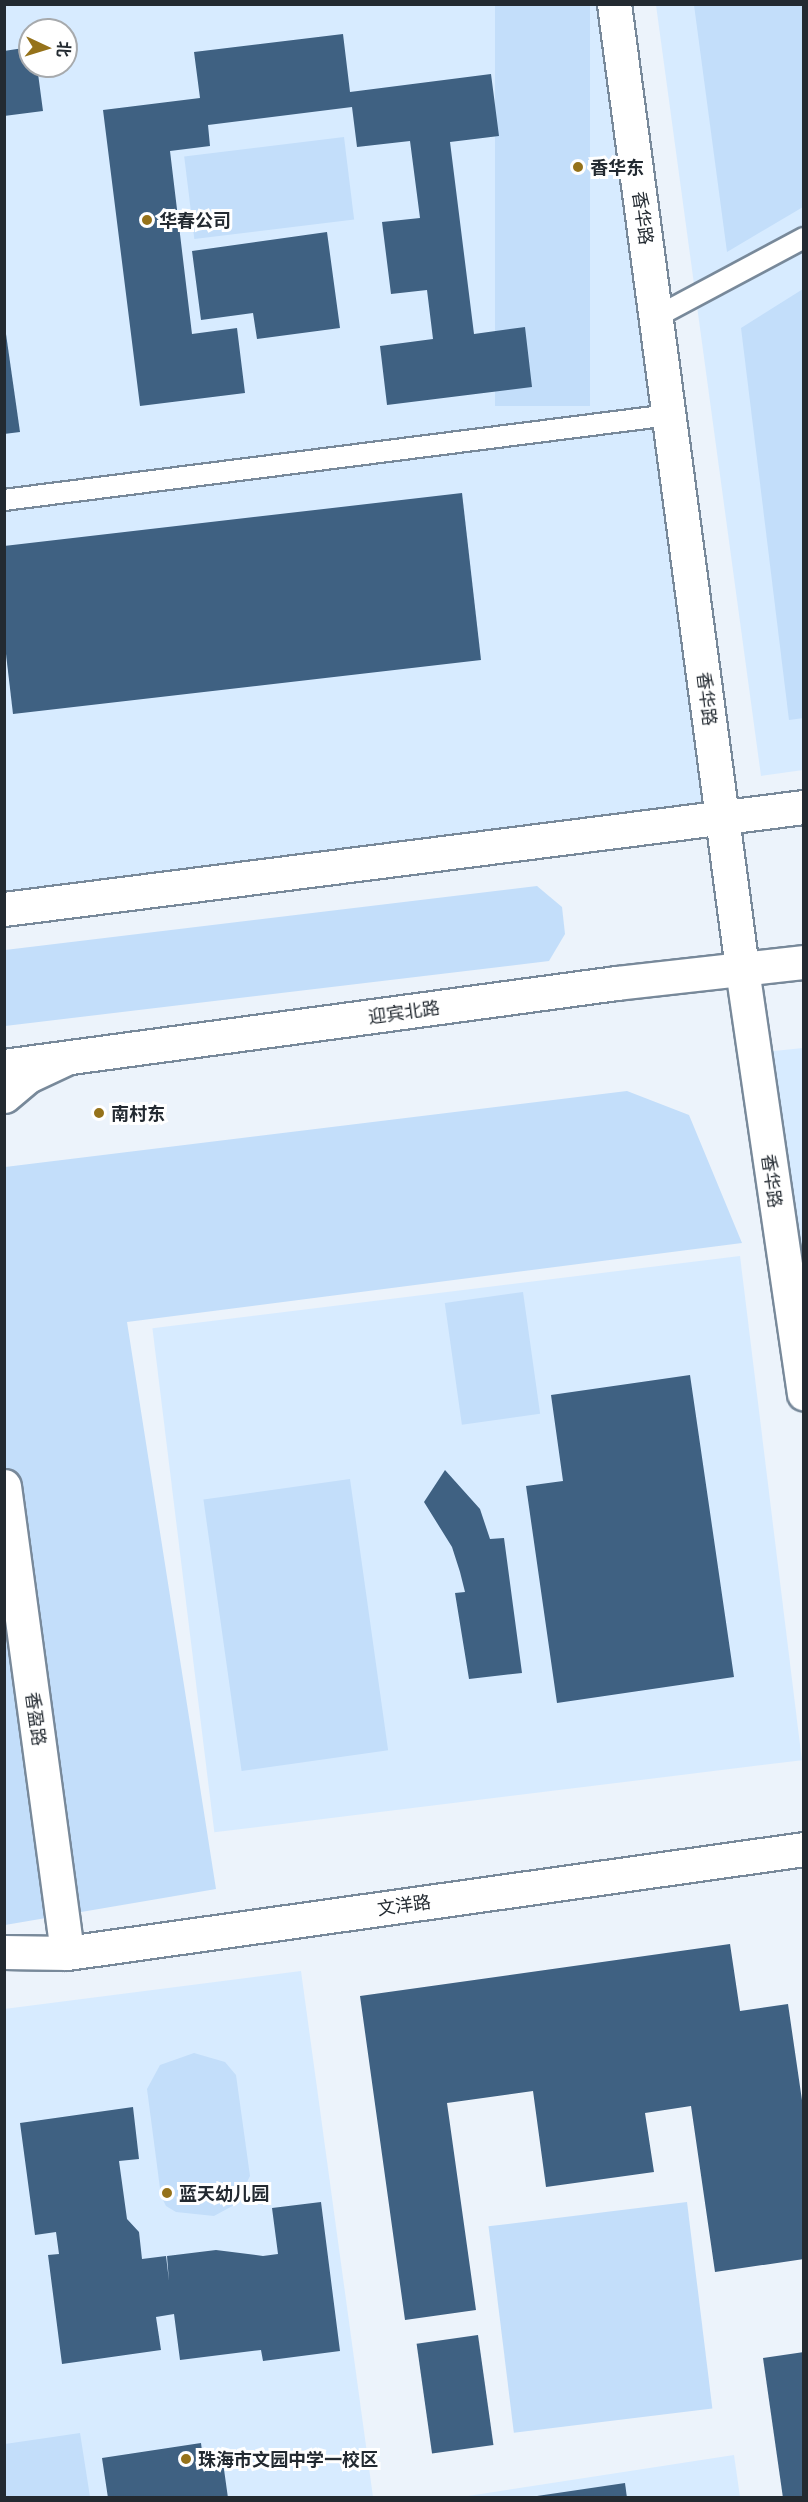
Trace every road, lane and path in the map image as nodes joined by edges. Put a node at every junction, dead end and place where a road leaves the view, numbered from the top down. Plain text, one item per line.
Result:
1 (614, 4) edge
2 (804, 238) edge
3 (656, 317) junction
4 (669, 415) junction
5 (4, 500) edge
6 (804, 807) edge
7 (722, 817) junction
8 (4, 909) edge
9 (804, 962) edge
10 (742, 969) junction
11 (67, 1058) junction
12 (4, 1066) edge
13 (4, 1096) edge
14 (804, 1394) edge
15 (4, 1486) edge
16 (804, 1849) edge
17 (4, 1952) edge
18 (67, 1953) junction

1 - 3 street, 香华路
2 - 3 lane
3 - 4 street, 香华路
4 - 5 lane
4 - 7 street, 香华路
6 - 7 street
7 - 8 street
7 - 10 street, 香华路
9 - 10 street, 迎宾北路
10 - 11 street, 迎宾北路
10 - 14 street, 香华路
11 - 12 street, 迎宾北路
11 - 13 street
15 - 18 street, 香盈路
16 - 18 street, 文洋路
17 - 18 street, 文洋路

